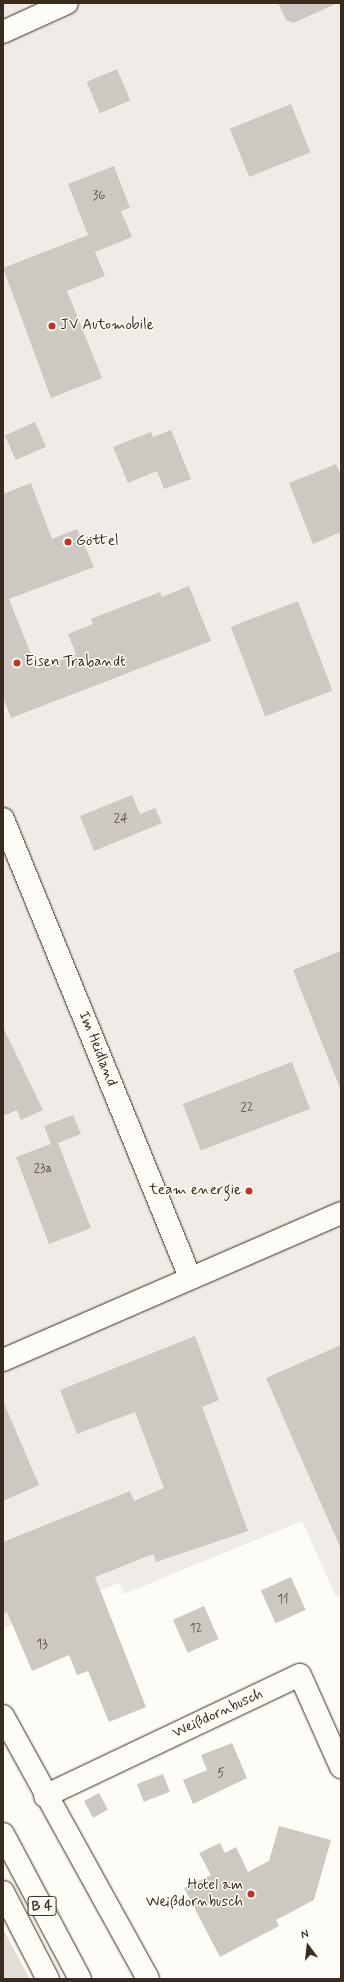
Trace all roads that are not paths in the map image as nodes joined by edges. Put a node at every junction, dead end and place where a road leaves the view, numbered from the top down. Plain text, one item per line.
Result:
1 (67, 3) edge
2 (3, 32) edge
3 (3, 819) edge
4 (341, 1213) edge
5 (190, 1278) junction
6 (3, 1360) edge
7 (3, 1716) edge
8 (341, 1767) edge
9 (45, 1796) junction
10 (3, 1834) edge
11 (3, 1892) edge
12 (48, 1979) edge
13 (80, 1979) edge
14 (148, 1979) edge

1 - 2 main road
3 - 5 main road, Im Heidland
4 - 5 main road
5 - 6 main road
7 - 9 main road
8 - 9 main road, Weißdornbusch
9 - 14 main road
10 - 13 main road, B 4
11 - 12 main road, B 4

